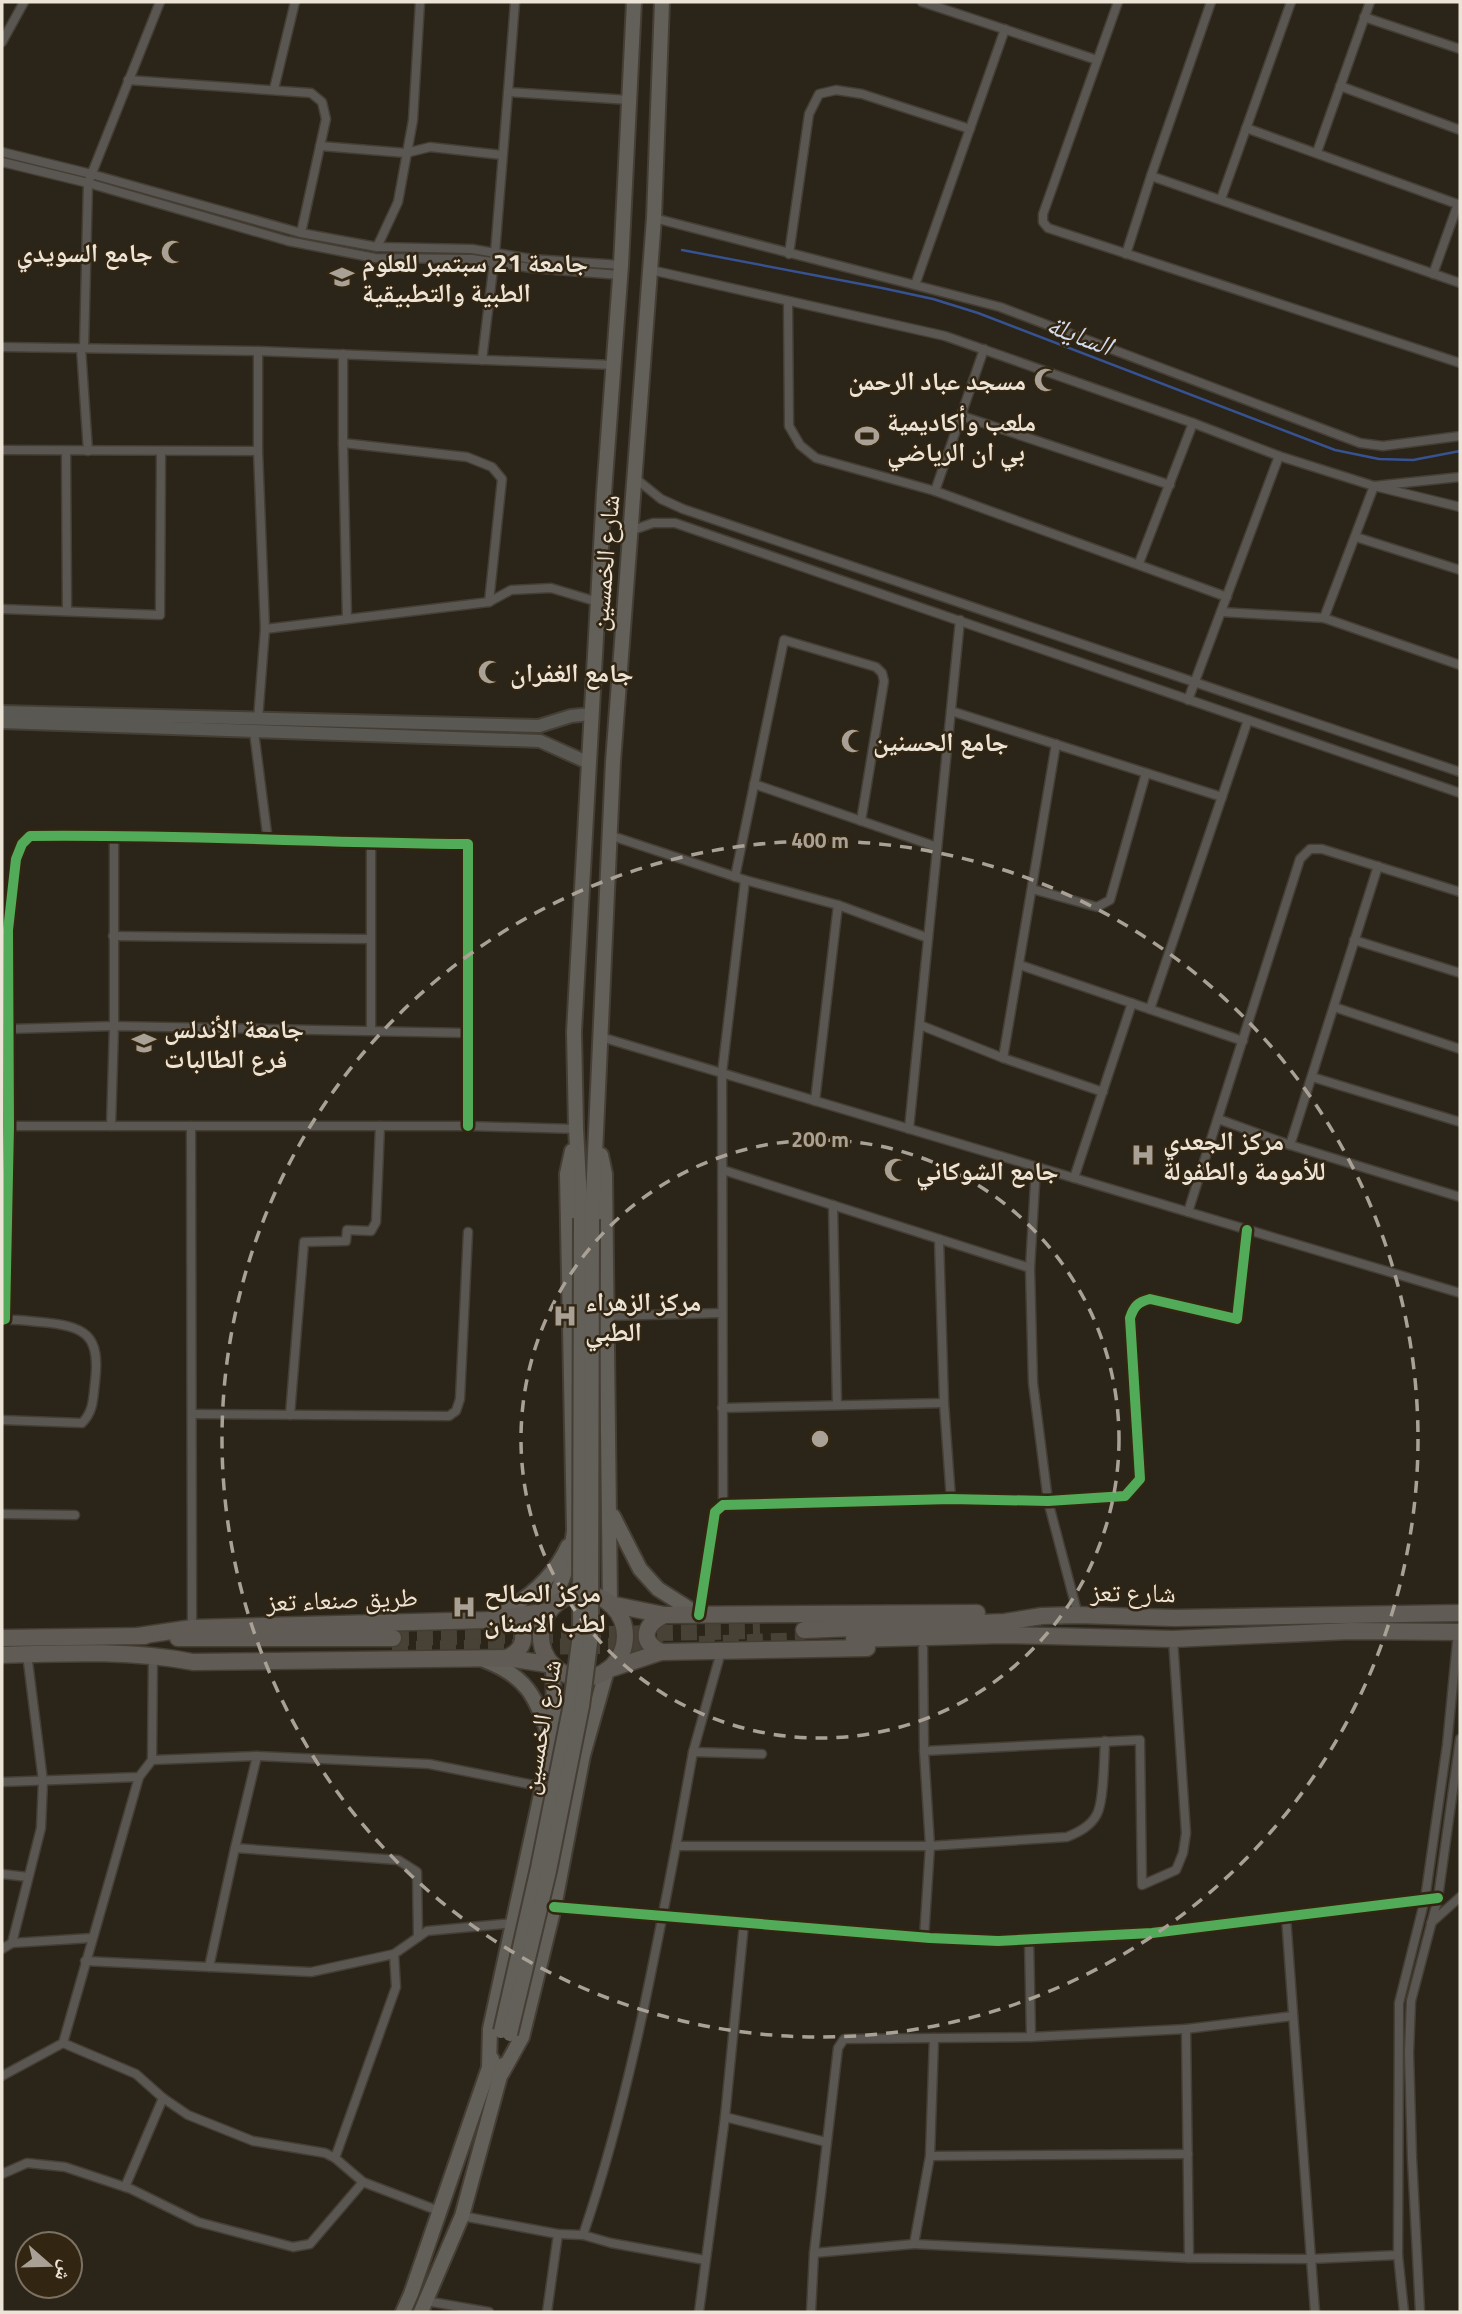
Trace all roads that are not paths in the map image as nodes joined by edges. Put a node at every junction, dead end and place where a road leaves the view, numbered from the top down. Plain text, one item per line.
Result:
1 (24, 2) edge
2 (160, 2) edge
3 (295, 2) edge
4 (420, 2) edge
5 (515, 2) edge
6 (634, 2) edge
7 (662, 2) edge
8 (922, 2) edge
9 (1118, 2) edge
10 (1211, 2) edge
11 (1291, 2) edge
12 (1370, 2) edge
13 (1364, 17) junction
14 (1005, 29) junction
15 (2, 42) edge
16 (632, 45) junction
17 (659, 45) junction
18 (1460, 49) edge
19 (1097, 60) junction
20 (128, 80) junction
21 (1340, 86) junction
22 (274, 89) junction
23 (508, 92) junction
24 (629, 100) junction
25 (1246, 128) junction
26 (970, 129) junction
27 (1460, 130) edge
28 (320, 146) junction
29 (2, 152) edge
30 (1317, 152) junction
31 (406, 153) junction
32 (502, 155) junction
33 (2, 162) edge
34 (91, 174) junction
35 (1151, 176) junction
36 (88, 183) junction
37 (1221, 200) junction
38 (1459, 205) edge
39 (654, 218) junction
40 (301, 233) junction
41 (377, 247) junction
42 (495, 253) junction
43 (789, 254) junction
44 (1126, 254) junction
45 (494, 262) junction
46 (621, 270) junction
47 (651, 270) junction
48 (1433, 274) junction
49 (1460, 283) edge
50 (915, 285) junction
51 (788, 301) junction
52 (2, 346) edge
53 (83, 348) junction
54 (984, 349) junction
55 (258, 351) junction
56 (342, 354) junction
57 (482, 360) junction
58 (1460, 363) edge
59 (615, 365) junction
60 (962, 416) junction
61 (1193, 423) junction
62 (1460, 436) edge
63 (343, 443) junction
64 (2, 450) edge
65 (66, 450) junction
66 (88, 451) junction
67 (258, 451) junction
68 (162, 452) junction
69 (1279, 456) junction
70 (1460, 477) edge
71 (635, 478) junction
72 (1170, 485) junction
73 (1374, 486) junction
74 (935, 491) junction
75 (1460, 507) edge
76 (630, 531) junction
77 (1356, 537) junction
78 (1139, 563) junction
79 (866, 570) junction
80 (1460, 570) edge
81 (859, 587) junction
82 (1227, 597) junction
83 (489, 602) junction
84 (598, 602) junction
85 (2, 609) edge
86 (66, 611) junction
87 (1221, 612) junction
88 (1324, 618) junction
89 (347, 619) junction
90 (960, 620) junction
91 (265, 629) junction
92 (1460, 665) edge
93 (1194, 683) junction
94 (1188, 699) junction
95 (951, 711) junction
96 (2, 712) edge
97 (591, 715) junction
98 (258, 719) junction
99 (1248, 720) junction
100 (2, 722) edge
101 (189, 723) junction
102 (254, 732) junction
103 (1056, 744) junction
104 (613, 762) junction
105 (589, 763) junction
106 (1460, 772) edge
107 (1146, 773) junction
108 (754, 784) junction
109 (1460, 793) edge
110 (1222, 797) junction
111 (860, 821) junction
112 (114, 835) junction
113 (609, 835) junction
114 (268, 841) junction
115 (371, 843) junction
116 (937, 846) junction
117 (1378, 866) junction
118 (735, 877) junction
119 (745, 880) junction
120 (1032, 889) junction
121 (1460, 892) edge
122 (838, 905) junction
123 (5, 930) edge
124 (113, 936) junction
125 (928, 938) junction
126 (370, 939) junction
127 (1354, 940) junction
128 (1020, 965) junction
129 (1460, 974) edge
130 (1132, 1003) junction
131 (1334, 1007) junction
132 (1150, 1009) junction
133 (919, 1025) junction
134 (114, 1026) junction
135 (9, 1029) junction
136 (371, 1030) junction
137 (467, 1033) junction
138 (601, 1037) junction
139 (1243, 1041) junction
140 (1460, 1049) edge
141 (1003, 1058) junction
142 (722, 1073) junction
143 (1312, 1077) junction
144 (1103, 1092) junction
145 (815, 1101) junction
146 (1218, 1119) junction
147 (1460, 1122) edge
148 (6, 1126) edge
149 (111, 1126) junction
150 (191, 1126) junction
151 (380, 1126) junction
152 (468, 1126) junction
153 (576, 1129) junction
154 (597, 1129) junction
155 (909, 1129) junction
156 (1290, 1144) junction
157 (1036, 1167) junction
158 (723, 1170) junction
159 (1074, 1178) junction
160 (1460, 1197) edge
161 (832, 1205) junction
162 (1188, 1212) junction
163 (587, 1219) junction
164 (1247, 1230) junction
165 (468, 1232) dead end
166 (939, 1238) junction
167 (1030, 1268) junction
168 (1460, 1293) edge
169 (722, 1313) junction
170 (607, 1316) junction
171 (4, 1320) edge
172 (944, 1403) junction
173 (837, 1405) junction
174 (722, 1408) junction
175 (192, 1414) junction
176 (290, 1415) junction
177 (2, 1420) edge
178 (951, 1499) junction
179 (1048, 1501) junction
180 (723, 1505) junction
181 (610, 1510) junction
182 (2, 1514) edge
183 (75, 1516) dead end
184 (610, 1530) junction
185 (574, 1531) junction
186 (610, 1604) junction
187 (548, 1611) junction
188 (1460, 1613) edge
189 (664, 1615) junction
190 (699, 1615) junction
191 (1078, 1615) junction
192 (1042, 1616) junction
193 (496, 1619) junction
194 (1350, 1624) junction
195 (192, 1628) junction
196 (1459, 1632) edge
197 (138, 1636) junction
198 (1040, 1637) junction
199 (2, 1638) edge
200 (1173, 1639) junction
201 (923, 1648) junction
202 (718, 1651) junction
203 (662, 1652) junction
204 (27, 1654) junction
205 (153, 1654) junction
206 (2, 1655) edge
207 (477, 1657) junction
208 (507, 1658) junction
209 (553, 1665) junction
210 (607, 1670) junction
211 (1460, 1738) edge
212 (1105, 1741) junction
213 (552, 1744) junction
214 (924, 1751) junction
215 (693, 1752) junction
216 (762, 1754) dead end
217 (583, 1755) junction
218 (257, 1756) junction
219 (152, 1760) junction
220 (139, 1777) junction
221 (43, 1781) junction
222 (2, 1782) edge
223 (544, 1787) junction
224 (676, 1846) junction
225 (930, 1846) junction
226 (235, 1848) junction
227 (2, 1874) edge
228 (28, 1877) junction
229 (1460, 1897) edge
230 (1438, 1898) junction
231 (1425, 1899) junction
232 (554, 1907) junction
233 (663, 1916) junction
234 (1286, 1917) junction
235 (514, 1923) junction
236 (1432, 1923) junction
237 (744, 1924) junction
238 (418, 1937) junction
239 (91, 1938) junction
240 (924, 1938) junction
241 (1029, 1940) junction
242 (12, 1944) junction
243 (2, 1949) edge
244 (394, 1954) junction
245 (85, 1961) junction
246 (209, 1967) junction
247 (1293, 2017) junction
248 (1186, 2029) junction
249 (1031, 2037) junction
250 (934, 2038) junction
251 (63, 2043) junction
252 (495, 2070) junction
253 (2, 2076) edge
254 (163, 2098) junction
255 (725, 2117) junction
256 (826, 2142) junction
257 (1188, 2154) junction
258 (930, 2156) junction
259 (335, 2158) junction
260 (2, 2174) edge
261 (363, 2182) junction
262 (125, 2187) junction
263 (439, 2211) junction
264 (462, 2216) junction
265 (558, 2234) junction
266 (583, 2235) junction
267 (914, 2244) junction
268 (814, 2253) junction
269 (1398, 2255) junction
270 (1189, 2258) junction
271 (1311, 2259) junction
272 (705, 2260) junction
273 (424, 2306) edge
274 (403, 2312) edge
275 (489, 2312) edge
276 (547, 2312) edge
277 (699, 2312) edge
278 (811, 2312) edge
279 (1315, 2312) edge
280 (1404, 2312) edge
281 (1420, 2312) edge

1 - 15 street
2 - 20 street
3 - 22 street
4 - 31 street
5 - 23 street
6 - 16 main road, شارع الخمسين
7 - 17 main road, شارع الخمسين
8 - 14 street
9 - 19 street
10 - 35 street
11 - 25 street
12 - 13 street
13 - 18 street
13 - 21 street
14 - 19 street
14 - 26 street
16 - 17 main road
16 - 24 main road, شارع الخمسين
17 - 39 main road, شارع الخمسين
19 - 44 street
20 - 22 street
20 - 34 street
21 - 27 street
21 - 30 street
22 - 28 street
23 - 24 street
23 - 32 street
24 - 46 main road, شارع الخمسين
25 - 30 street
25 - 37 street
26 - 43 street
26 - 50 street
28 - 31 street
28 - 40 street
29 - 34 street
30 - 38 street
31 - 32 street
31 - 41 street
32 - 42 street
33 - 36 street
34 - 36 street
34 - 40 street
35 - 37 street
35 - 44 street
36 - 45 street
36 - 53 street
37 - 48 street
38 - 48 street
39 - 43 street
39 - 47 main road, شارع الخمسين
40 - 41 street
41 - 42 street
42 - 45 street
42 - 46 street
43 - 50 street
44 - 58 street
45 - 46 street
45 - 57 street
46 - 59 main road, شارع الخمسين
47 - 51 street
47 - 71 main road, شارع الخمسين
48 - 49 street
50 - 62 street
51 - 54 street
51 - 74 street
52 - 53 street
53 - 55 street
53 - 66 street
54 - 60 street
54 - 61 street
55 - 56 street
55 - 67 street
56 - 57 street
56 - 63 street
57 - 59 street
59 - 84 main road, شارع الخمسين
60 - 72 street
60 - 74 street
61 - 69 street
61 - 72 street
63 - 83 street
63 - 89 street
64 - 65 street
65 - 66 street
65 - 86 street
66 - 68 street
67 - 68 street
67 - 91 street
68 - 86 street
69 - 73 street
69 - 82 street
70 - 73 street
71 - 76 main road, شارع الخمسين
71 - 79 street
72 - 78 street
73 - 75 street
73 - 77 street
74 - 78 street
76 - 81 street
76 - 104 main road, شارع الخمسين
77 - 80 street
77 - 88 street
78 - 82 street
79 - 81 street
79 - 93 street
81 - 90 street
82 - 87 street
83 - 84 street
83 - 89 street
84 - 97 main road, شارع الخمسين
85 - 86 street
87 - 88 street
87 - 93 street
88 - 92 street
89 - 91 street
90 - 94 street
90 - 95 street
91 - 98 street
93 - 94 street
93 - 106 street
94 - 99 street
95 - 103 street
95 - 116 street
96 - 101 street
97 - 98 street
97 - 105 main road, شارع الخمسين
98 - 101 street
99 - 109 street
99 - 110 street
100 - 101 street
101 - 102 street
102 - 105 street
102 - 114 street
103 - 107 street
103 - 120 street
104 - 105 main road
104 - 113 main road, شارع الخمسين
105 - 153 main road, شارع الخمسين
107 - 110 street
107 - 120 street
108 - 111 street
108 - 111 street
108 - 118 street
110 - 132 street
111 - 116 street
112 - 114 street
112 - 123 street
112 - 124 street
113 - 118 street
113 - 138 main road, شارع الخمسين
114 - 115 street
115 - 126 street
115 - 137 street
116 - 125 street
117 - 121 street
117 - 127 street
117 - 139 street
118 - 119 street
119 - 122 street
119 - 142 street
120 - 128 street
122 - 125 street
122 - 145 street
123 - 135 street
124 - 126 street
124 - 134 street
125 - 133 street
126 - 136 street
127 - 129 street
127 - 131 street
128 - 130 street
128 - 141 street
130 - 132 street
130 - 144 street
131 - 140 street
131 - 143 street
132 - 139 street
133 - 141 street
133 - 155 street
134 - 135 street
134 - 136 street
134 - 149 street
135 - 148 street
136 - 137 street
137 - 152 street
138 - 142 street
138 - 154 main road, شارع الخمسين
139 - 146 street
141 - 144 street
142 - 145 street
142 - 158 street
143 - 147 street
143 - 156 street
144 - 159 street
145 - 155 street
146 - 156 street
146 - 162 street
148 - 149 street
148 - 171 street
149 - 150 street
150 - 151 street
150 - 175 street
151 - 152 street
151 - 176 street
152 - 153 street
153 - 163 main road, شارع الخمسين
153 - 185 main road, شارع الخمسين
154 - 163 main road, شارع الخمسين
154 - 170 main road, شارع الخمسين
155 - 157 street
156 - 160 street
157 - 159 street
157 - 167 street
158 - 161 street
158 - 169 street
159 - 162 street
161 - 166 street
161 - 173 street
162 - 164 street
163 - 252 main road, شارع الخمسين, bridge
164 - 168 street
164 - 179 street
165 - 176 street
166 - 167 street
166 - 172 street
167 - 179 street
169 - 170 street
169 - 174 street
170 - 181 main road, شارع الخمسين
171 - 177 street
172 - 173 street
172 - 178 street
173 - 174 street
174 - 180 street
175 - 176 street
175 - 195 street
178 - 179 street
178 - 180 street
179 - 191 street
180 - 190 street
181 - 184 main road, شارع الخمسين
181 - 190 main road
182 - 183 street
184 - 185 main road
184 - 186 main road, شارع الخمسين
185 - 187 main road, شارع الخمسين
185 - 193 main road
186 - 187 highway
186 - 189 highway
186 - 210 highway
187 - 193 highway, طريق صنعاء تعز
187 - 209 highway
188 - 194 highway, شارع تعز
189 - 190 highway
189 - 203 highway
190 - 192 highway
191 - 192 highway, شارع تعز
191 - 194 highway, شارع تعز
192 - 198 highway, شارع تعز
193 - 195 highway, طريق صنعاء تعز
193 - 208 highway
194 - 196 highway, شارع تعز
194 - 200 highway, شارع تعز
195 - 197 highway, طريق صنعاء تعز
196 - 231 street
197 - 199 highway, طريق صنعاء تعز
197 - 205 highway, طريق صنعاء تعز
198 - 200 highway, شارع تعز
198 - 201 highway
200 - 212 street
201 - 202 highway
201 - 214 street
202 - 203 highway
202 - 215 street
203 - 210 highway
204 - 205 highway, طريق صنعاء تعز
204 - 206 highway, طريق صنعاء تعز
204 - 221 street
205 - 207 highway, طريق صنعاء تعز
205 - 219 street
207 - 208 highway, طريق صنعاء تعز
207 - 213 main road
208 - 209 highway, طريق صنعاء تعز
209 - 210 highway
209 - 213 main road
210 - 217 main road
211 - 230 street
212 - 214 street
212 - 225 street
213 - 217 main road
213 - 223 main road
214 - 225 street
215 - 216 street
215 - 224 street
217 - 232 main road
218 - 219 street
218 - 223 street
218 - 226 street
219 - 220 street
220 - 221 street
220 - 239 street
221 - 222 street
221 - 228 street
223 - 235 main road
224 - 225 street
224 - 233 street
225 - 240 street
226 - 238 street
226 - 246 street
227 - 228 street
228 - 242 street
229 - 236 street
230 - 231 street
230 - 236 street
231 - 234 street
231 - 269 street
232 - 233 street
232 - 252 main road
233 - 237 street
233 - 266 street
234 - 241 street
234 - 247 street
235 - 238 street
235 - 252 main road
236 - 281 street
237 - 240 street
237 - 255 street
238 - 244 street
239 - 242 street
239 - 245 street
240 - 241 street
241 - 249 street
242 - 243 street
244 - 246 street
244 - 259 street
245 - 246 street
245 - 251 street
247 - 248 street
247 - 271 street
248 - 249 street
248 - 257 street
249 - 250 street
250 - 256 street
250 - 258 street
251 - 253 street
251 - 254 street
252 - 263 main road, شارع الخمسين
252 - 264 main road, شارع الخمسين
254 - 259 street
254 - 262 street
255 - 256 street
255 - 272 street
256 - 268 street
257 - 258 street
257 - 270 street
258 - 267 street
259 - 261 street
260 - 262 street
261 - 262 street
261 - 263 street
263 - 274 main road, شارع الخمسين
264 - 265 street
264 - 273 main road, شارع الخمسين
265 - 266 street
265 - 276 street
266 - 272 street
267 - 268 street
267 - 270 street
268 - 278 street
269 - 271 street
269 - 280 street
270 - 271 street
271 - 279 street
272 - 277 street
273 - 275 street

